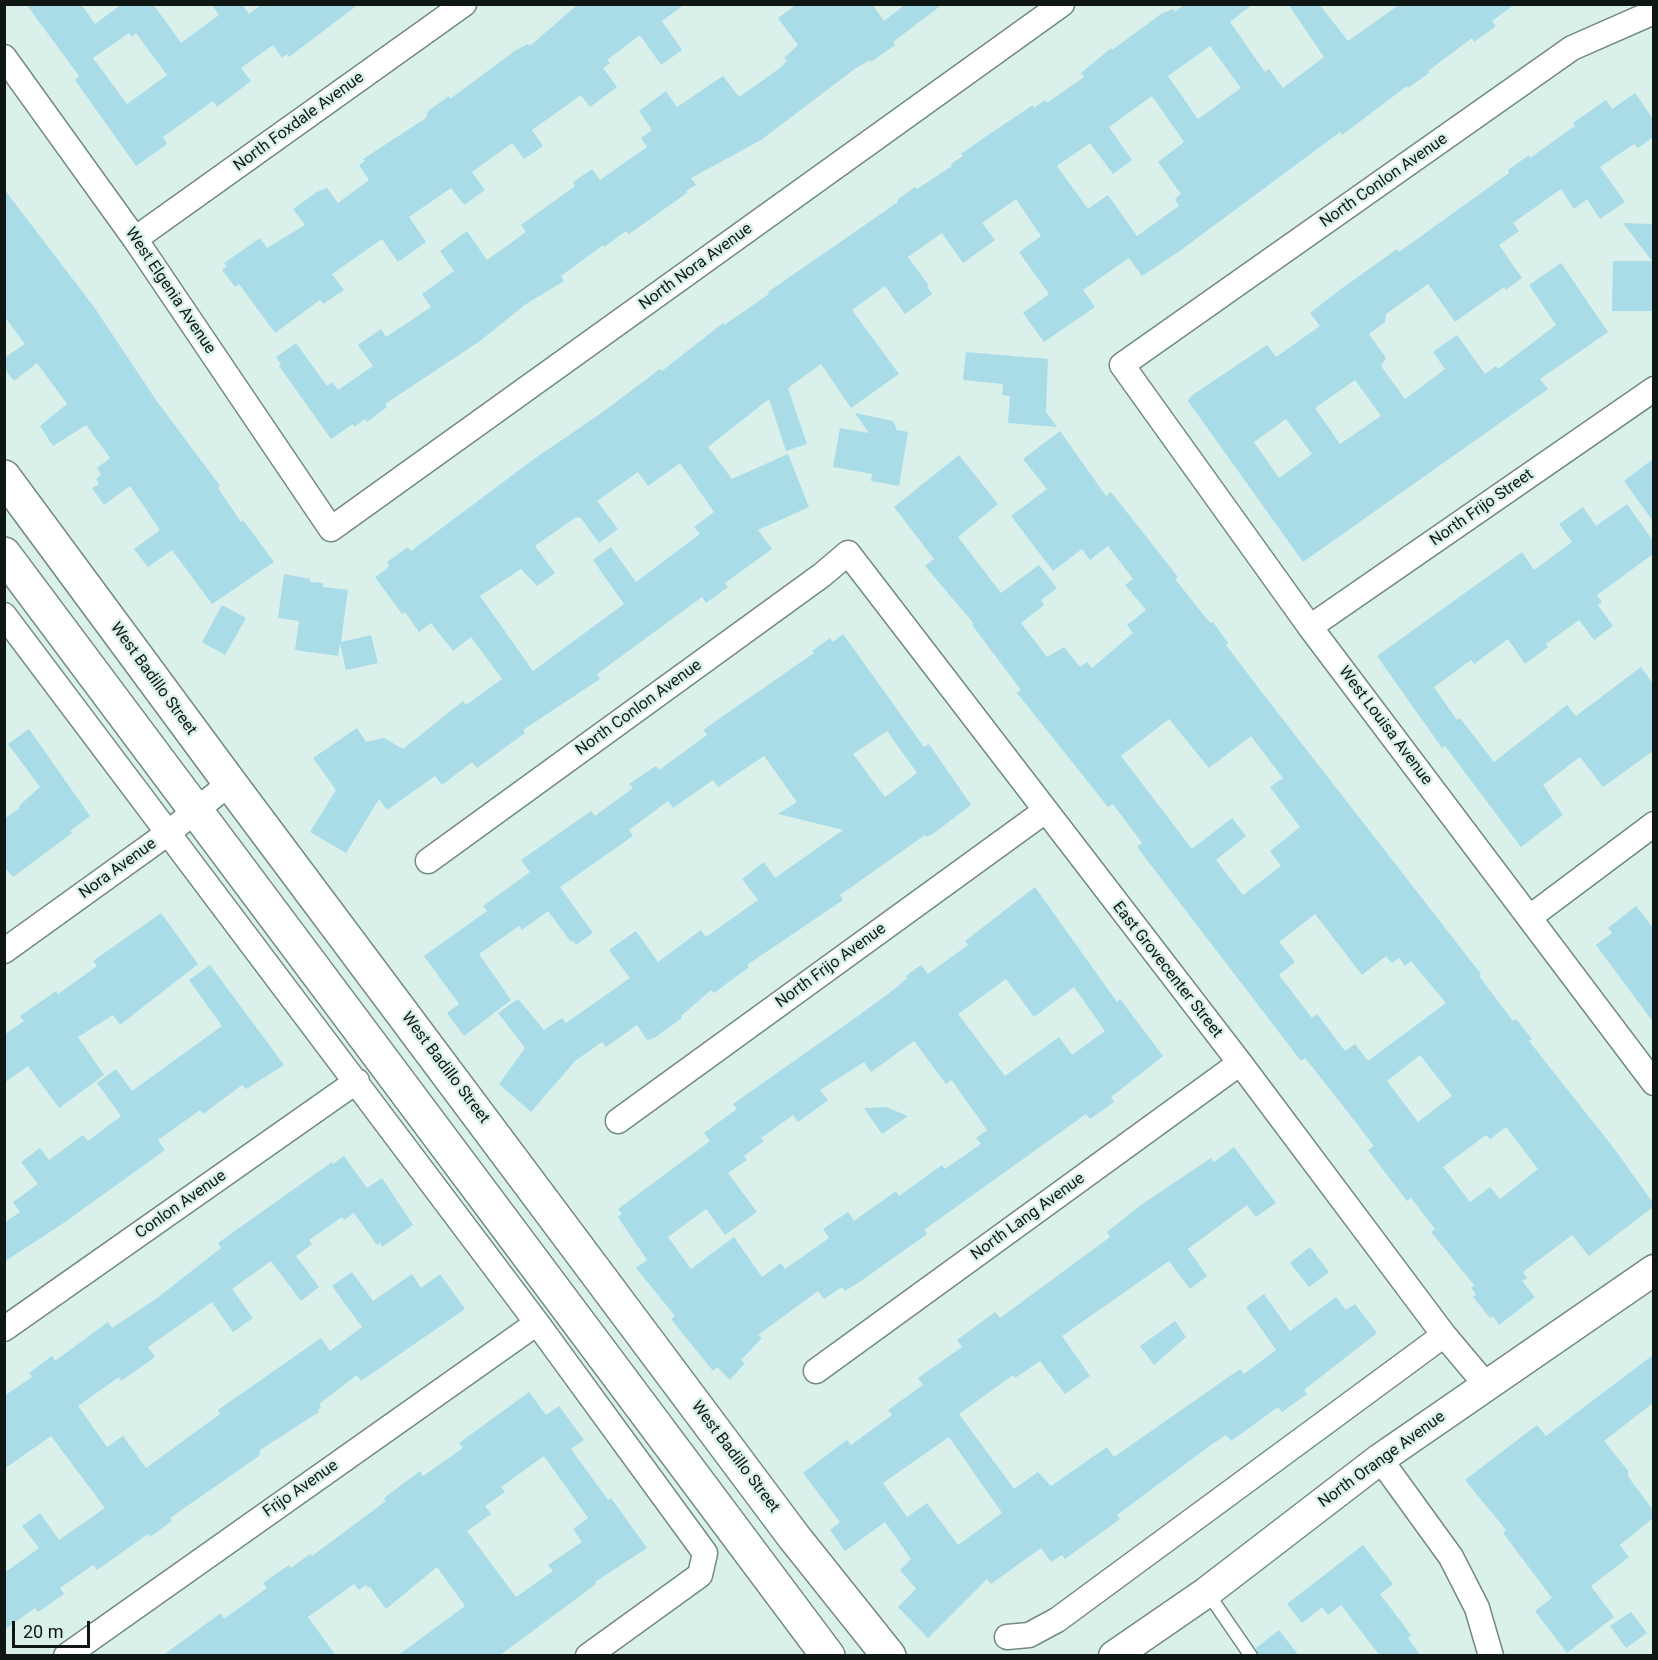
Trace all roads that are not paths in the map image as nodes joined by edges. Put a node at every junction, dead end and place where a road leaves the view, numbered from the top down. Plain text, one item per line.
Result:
1 (464, 4) edge
2 (1062, 4) edge
3 (1653, 12) edge
4 (4, 57) edge
5 (135, 239) junction
6 (1122, 365) joint
7 (1653, 390) edge
8 (4, 477) edge
9 (331, 530) joint
10 (848, 553) joint
11 (4, 554) edge
12 (4, 615) edge
13 (1310, 627) junction
14 (230, 783) junction
15 (197, 809) junction
16 (1045, 811) junction
17 (1653, 824) edge
18 (168, 833) junction
19 (428, 861) dead end
20 (1530, 917) junction
21 (4, 951) edge
22 (1240, 1063) junction
23 (357, 1082) junction
24 (1653, 1083) edge
25 (618, 1121) dead end
26 (1653, 1270) edge
27 (537, 1323) junction
28 (4, 1329) edge
29 (1444, 1335) junction
30 (816, 1371) dead end
31 (1487, 1386) junction
32 (1380, 1459) junction
33 (1207, 1592) junction
34 (1007, 1637) dead end
35 (66, 1656) edge
36 (588, 1656) edge
37 (828, 1656) edge
38 (889, 1656) edge
39 (1114, 1656) edge
40 (1251, 1656) edge
41 (1491, 1656) edge

1 - 5 street, North Foxdale Avenue
2 - 9 street, North Nora Avenue
3 - 6 street, North Conlon Avenue
4 - 5 street, West Elgenia Avenue
5 - 9 street, West Elgenia Avenue
6 - 13 street, West Louisa Avenue
7 - 13 street, North Frijo Street
8 - 14 main road, West Badillo Street
10 - 16 street, East Grovecenter Street
10 - 19 street, North Conlon Avenue
11 - 15 main road
12 - 18 street
13 - 20 street, West Louisa Avenue
14 - 15 street, Nora Avenue
14 - 38 main road, West Badillo Street
15 - 18 street, Nora Avenue
15 - 37 main road
16 - 22 street, East Grovecenter Street
16 - 25 street, North Frijo Avenue
17 - 20 street
18 - 21 street, Nora Avenue
18 - 23 street
20 - 24 street, West Louisa Avenue
22 - 29 street, East Grovecenter Street
22 - 30 street, North Lang Avenue
23 - 27 street
23 - 28 street, Conlon Avenue
26 - 31 street, North Orange Avenue
27 - 35 street, Frijo Avenue
27 - 36 street
29 - 31 street, East Grovecenter Street
29 - 34 street
31 - 32 street, North Orange Avenue
32 - 33 street, North Orange Avenue
32 - 41 street
33 - 39 street, North Orange Avenue
33 - 40 lane

